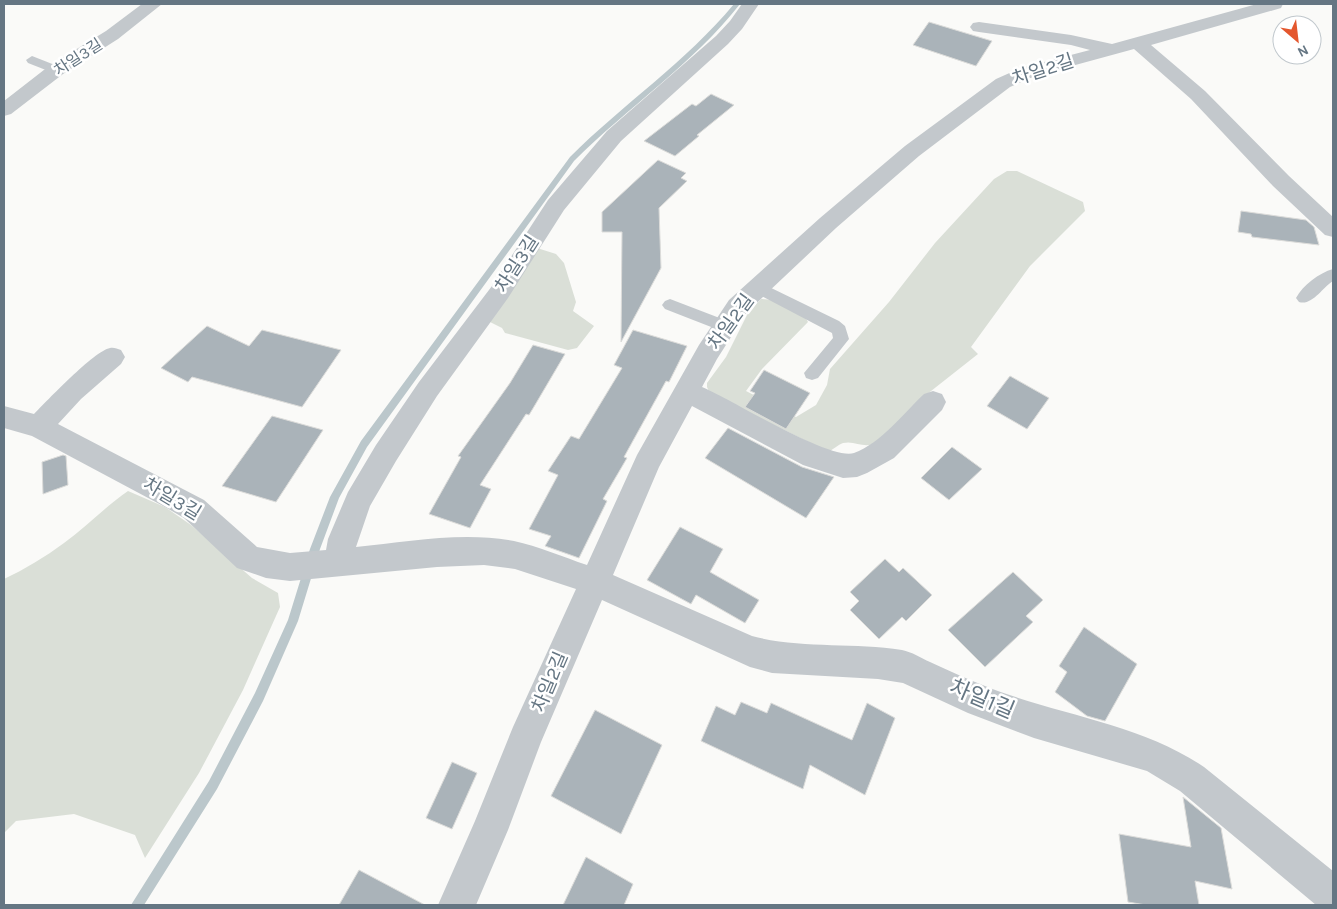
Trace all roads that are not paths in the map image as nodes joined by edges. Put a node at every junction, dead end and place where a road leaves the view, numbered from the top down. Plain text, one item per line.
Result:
1 (153, 4) edge
2 (750, 4) edge
3 (1274, 4) edge
4 (979, 27) dead end
5 (1138, 43) junction
6 (1112, 50) junction
7 (32, 60) dead end
8 (56, 70) junction
9 (4, 110) edge
10 (1333, 229) edge
11 (1333, 274) edge
12 (757, 287) junction
13 (1304, 298) dead end
14 (670, 305) dead end
15 (724, 326) junction
16 (112, 357) dead end
17 (812, 373) dead end
18 (685, 392) junction
19 (933, 402) dead end
20 (4, 417) edge
21 (39, 427) junction
22 (338, 563) junction
23 (596, 582) junction
24 (1333, 895) edge
25 (457, 905) edge

1 - 8 street, 차일3길
2 - 22 street, 차일3길
3 - 5 street, 차일2길
4 - 6 street
5 - 6 street, 차일2길
5 - 10 street
6 - 12 street, 차일2길
7 - 8 lane
8 - 9 street, 차일3길
11 - 13 lane
12 - 15 street, 차일2길
12 - 17 lane
14 - 15 lane
15 - 18 street, 차일2길
16 - 21 street
18 - 19 street
18 - 23 street, 차일2길
20 - 21 street, 차일3길
21 - 22 street, 차일3길
22 - 23 street, 차일3길
23 - 24 street, 차일1길
23 - 25 street, 차일2길

